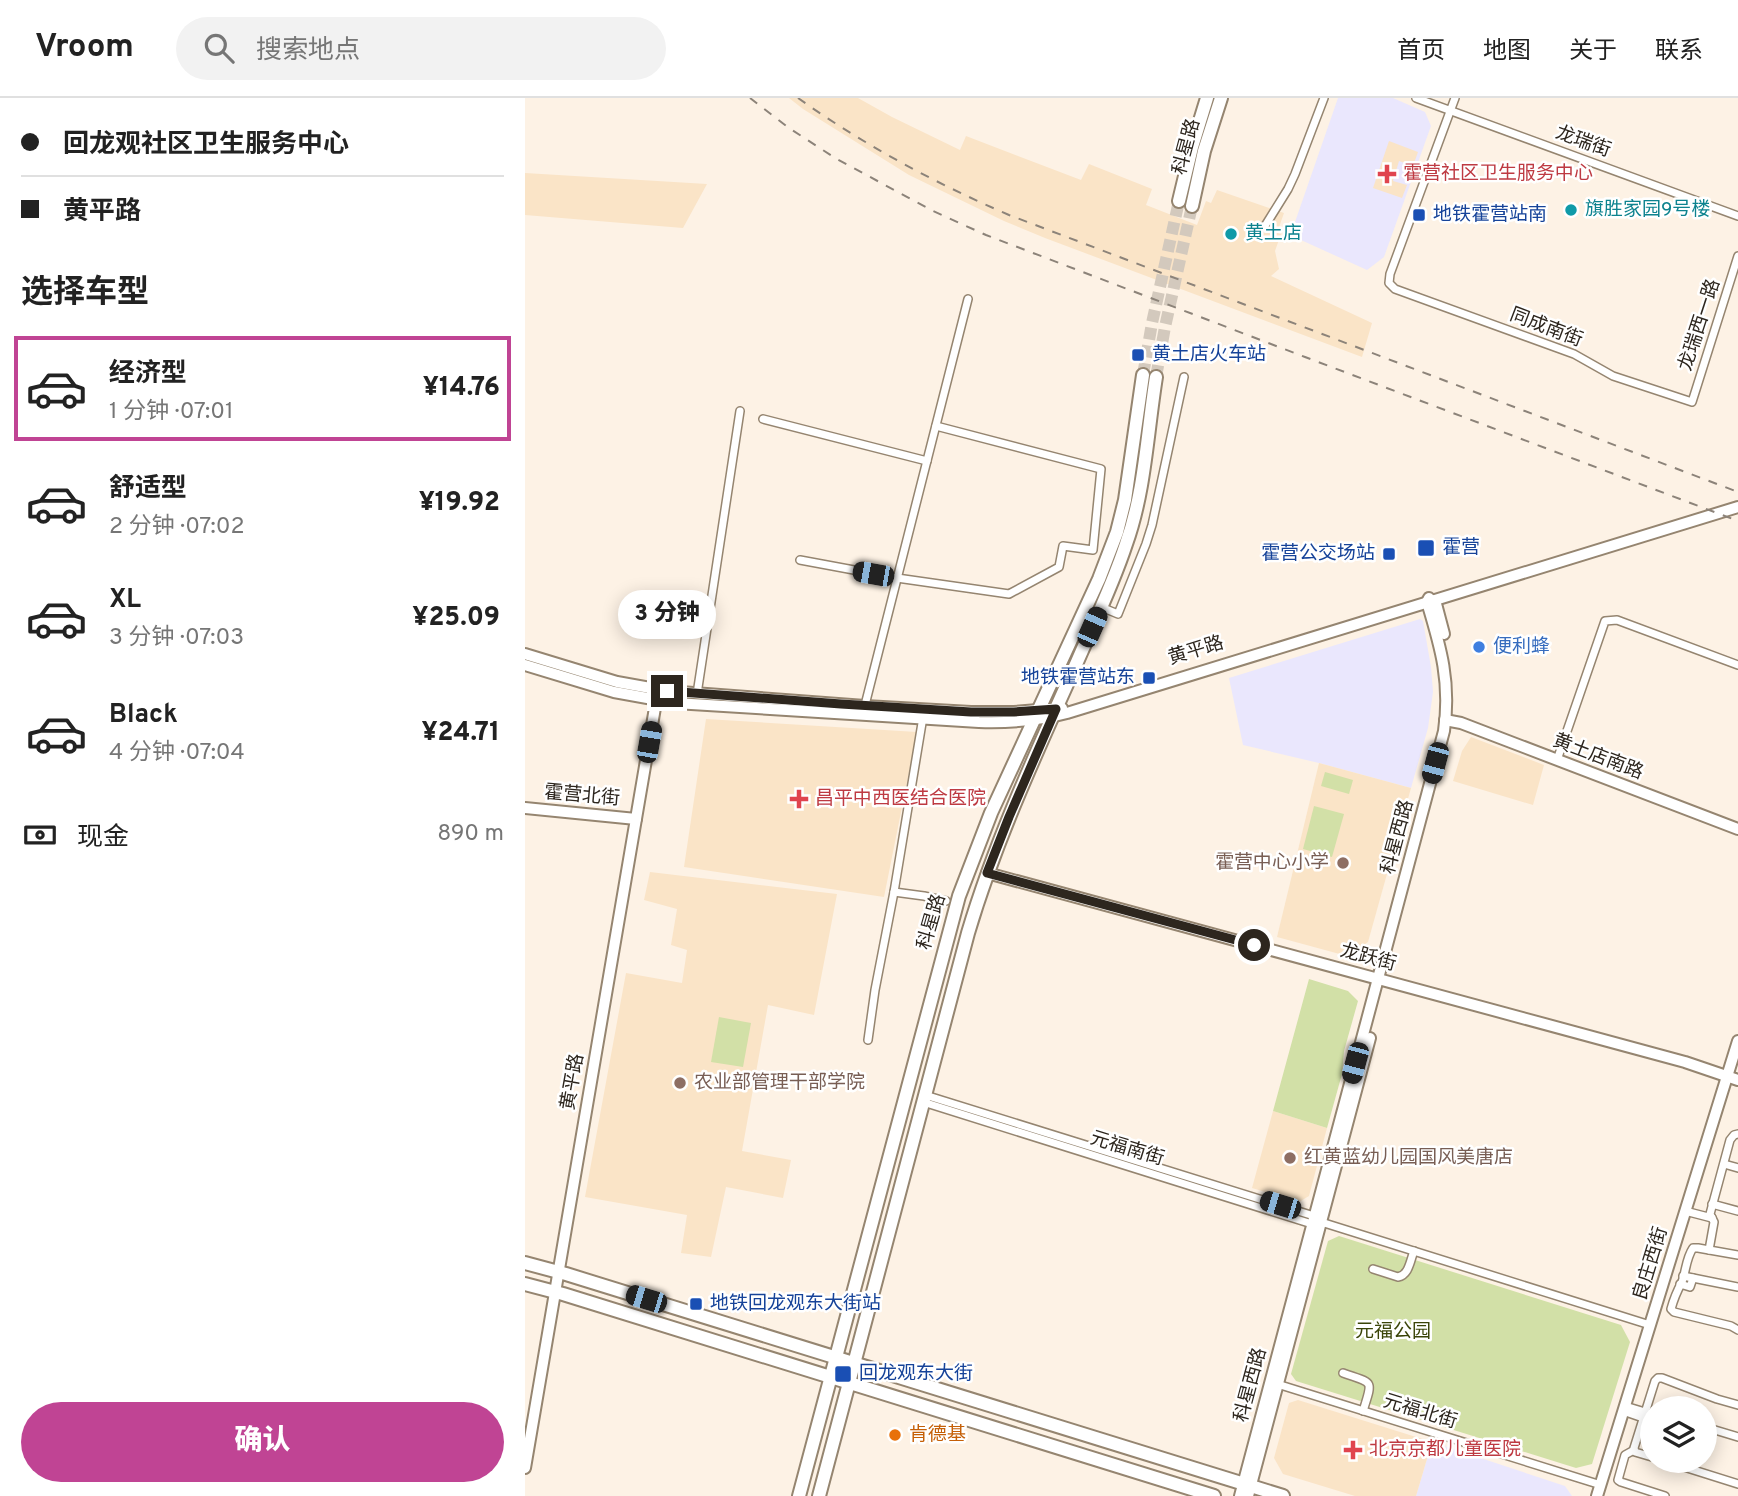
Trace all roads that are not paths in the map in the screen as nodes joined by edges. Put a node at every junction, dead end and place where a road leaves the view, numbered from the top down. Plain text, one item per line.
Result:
1 (1207, 98) edge
2 (1221, 98) edge
3 (1324, 98) edge
4 (1416, 98) edge
5 (1455, 98) edge
6 (1450, 110) junction
7 (1738, 216) edge
8 (1265, 226) dead end
9 (1738, 256) edge
10 (968, 299) dead end
11 (1184, 377) dead end
12 (1692, 402) joint
13 (740, 411) dead end
14 (763, 419) dead end
15 (936, 426) junction
16 (927, 461) junction
17 (1738, 505) edge
18 (800, 560) dead end
19 (897, 578) junction
20 (1430, 600) junction
21 (1101, 607) junction
22 (525, 654) edge
23 (525, 665) edge
24 (1738, 665) edge
25 (697, 694) junction
26 (657, 695) junction
27 (864, 711) junction
28 (1054, 713) junction
29 (924, 714) junction
30 (1035, 716) junction
31 (1449, 721) junction
32 (1557, 760) junction
33 (525, 808) edge
34 (636, 818) junction
35 (1738, 829) edge
36 (987, 873) junction
37 (894, 892) junction
38 (946, 901) dead end
39 (1381, 980) junction
40 (868, 1040) dead end
41 (1738, 1041) edge
42 (1733, 1078) edge
43 (924, 1099) junction
44 (1738, 1134) edge
45 (1724, 1164) junction
46 (1738, 1168) edge
47 (1712, 1204) junction
48 (1686, 1209) junction
49 (1738, 1211) edge
50 (1711, 1216) junction
51 (1316, 1221) junction
52 (1709, 1250) junction
53 (1414, 1251) junction
54 (1738, 1255) edge
55 (525, 1263) edge
56 (1373, 1269) dead end
57 (558, 1272) junction
58 (1683, 1276) junction
59 (1693, 1278) junction
60 (525, 1284) edge
61 (1680, 1284) junction
62 (1738, 1287) edge
63 (555, 1292) junction
64 (1650, 1325) junction
65 (1738, 1330) edge
66 (836, 1357) junction
67 (854, 1363) junction
68 (1343, 1373) dead end
69 (830, 1378) junction
70 (849, 1383) junction
71 (1274, 1383) junction
72 (1651, 1396) edge
73 (1709, 1396) edge
74 (1717, 1399) edge
75 (1738, 1405) edge
76 (1624, 1409) junction
77 (1640, 1410) edge
78 (1363, 1411) junction
79 (1717, 1431) edge
80 (1640, 1432) edge
81 (1738, 1437) edge
82 (1634, 1450) junction
83 (1640, 1452) edge
84 (525, 1468) edge
85 (1703, 1473) edge
86 (1738, 1484) edge
87 (1245, 1490) edge
88 (1599, 1490) edge
89 (799, 1496) edge
90 (819, 1496) edge
91 (1214, 1496) edge
92 (1283, 1496) edge
93 (1665, 1496) edge

1 - 2 main road, 科星路
3 - 8 street
4 - 6 street, 龙瑞街
5 - 6 street
6 - 7 street, 龙瑞街
6 - 12 street, 同成南街
9 - 12 street, 龙瑞西一路
10 - 15 street
11 - 21 street
13 - 25 street
14 - 16 street
15 - 16 street
15 - 19 street
16 - 19 street
17 - 20 street, 黄平路
18 - 19 street
19 - 27 street
20 - 28 street, 黄平路
20 - 31 street, 科星西路
21 - 28 main road, 科星路
21 - 30 main road, 科星路
22 - 26 street
23 - 26 street
24 - 32 street
25 - 26 street, 黄平路
25 - 27 street, 黄平路
26 - 27 street, 黄平路
26 - 34 street, 黄平路
27 - 29 street, 黄平路
28 - 30 street, 黄平路
28 - 36 main road, 科星路
29 - 30 street, 黄平路
29 - 37 street
30 - 66 main road, 科星路
31 - 32 street, 黄土店南路
31 - 39 street, 科星西路
32 - 35 street, 黄土店南路
33 - 34 street, 霍营北街
34 - 57 street, 黄平路
36 - 39 street, 龙跃街
36 - 43 main road, 科星路
37 - 38 street
37 - 40 street
39 - 42 street, 龙跃街
39 - 51 street, 科星西路
41 - 42 street, 良庄西街
42 - 48 street, 良庄西街
43 - 51 street, 元福南街
43 - 67 main road, 科星路
44 - 45 street
45 - 46 street
45 - 47 street
47 - 49 street
47 - 50 street
48 - 50 street
48 - 64 street, 良庄西街
50 - 52 street
51 - 53 street, 元福南街
51 - 71 street, 科星西路
52 - 54 street
52 - 58 street
53 - 56 street
53 - 64 street, 元福南街
55 - 57 main road
57 - 63 street, 黄平路
57 - 66 main road
58 - 59 street
58 - 61 street
59 - 61 street
59 - 62 street
60 - 63 main road
61 - 65 street
63 - 69 main road
63 - 84 street, 黄平路
64 - 76 street, 良庄西街
66 - 67 main road
66 - 69 main road, 科星路
67 - 70 main road, 科星路
67 - 87 main road
68 - 78 street
69 - 70 main road
69 - 89 main road, 科星路
70 - 90 main road, 科星路
70 - 91 main road
71 - 78 street, 元福北街
71 - 87 street, 科星西路
72 - 73 street
74 - 75 street
76 - 77 street
76 - 88 street, 良庄西街
78 - 88 street, 元福北街
79 - 81 street
80 - 82 street
82 - 83 street
82 - 93 street
85 - 86 street
87 - 92 main road

